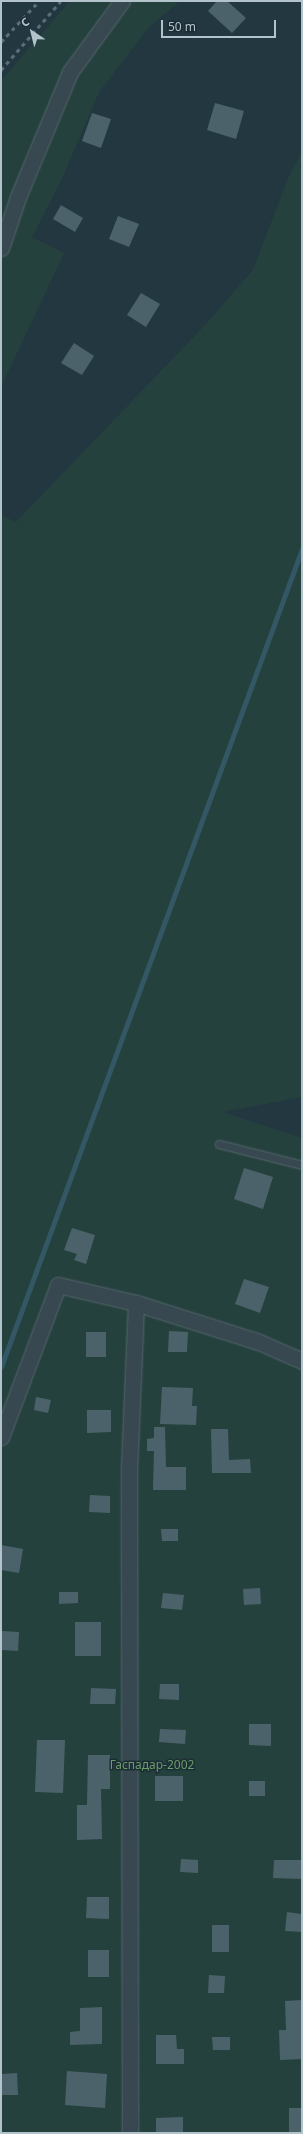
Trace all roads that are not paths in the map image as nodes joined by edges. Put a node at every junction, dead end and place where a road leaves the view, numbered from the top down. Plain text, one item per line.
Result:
1 (122, 1) edge
2 (1, 248) edge
3 (219, 1144) dead end
4 (302, 1165) edge
5 (136, 1303) junction
6 (302, 1361) edge
7 (1, 1437) edge
8 (130, 2133) edge

1 - 2 street
3 - 4 lane
5 - 6 street
5 - 7 street
5 - 8 street

